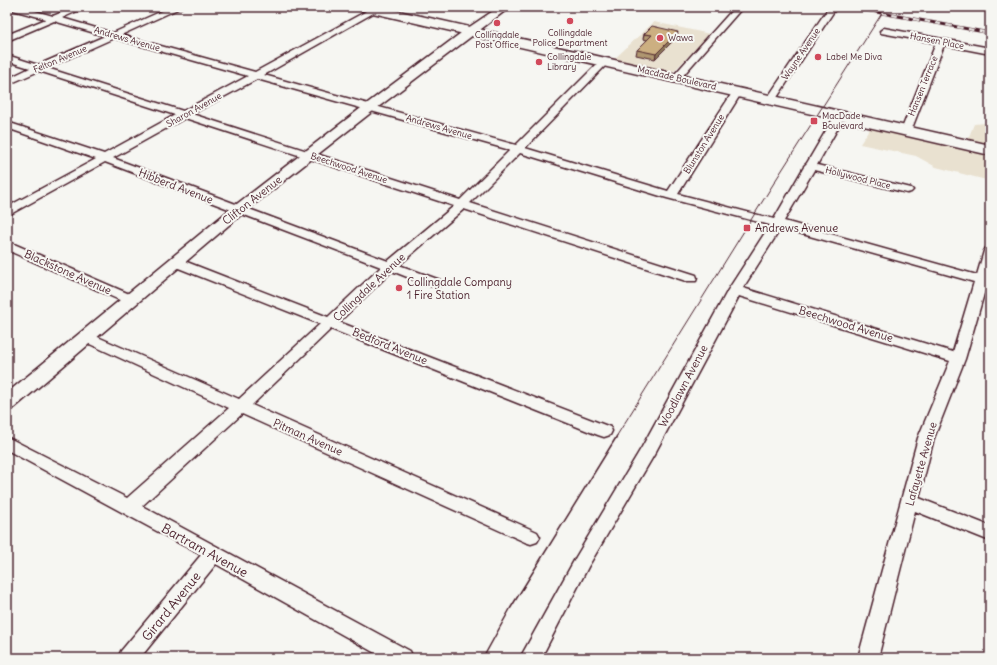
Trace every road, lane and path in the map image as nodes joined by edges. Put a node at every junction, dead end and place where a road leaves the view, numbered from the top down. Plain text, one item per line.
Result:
1 (12, 7) edge
2 (82, 7) edge
3 (178, 7) edge
4 (505, 7) edge
5 (739, 7) edge
6 (373, 8) edge
7 (832, 8) edge
8 (53, 19) junction
9 (884, 31) dead end
10 (469, 32) junction
11 (114, 35) junction
12 (7, 38) edge
13 (941, 42) junction
14 (990, 51) edge
15 (7, 58) edge
16 (604, 62) junction
17 (38, 68) junction
18 (255, 76) junction
19 (676, 78) junction
20 (7, 82) edge
21 (737, 92) junction
22 (771, 100) junction
23 (369, 108) junction
24 (184, 115) junction
25 (839, 117) junction
26 (7, 125) edge
27 (906, 131) junction
28 (518, 149) junction
29 (990, 150) edge
30 (310, 155) junction
31 (104, 158) junction
32 (809, 166) junction
33 (907, 190) dead end
34 (671, 196) junction
35 (463, 204) junction
36 (238, 210) junction
37 (7, 212) edge
38 (777, 224) junction
39 (7, 244) edge
40 (990, 251) edge
41 (175, 262) junction
42 (390, 266) junction
43 (691, 278) dead end
44 (981, 280) junction
45 (435, 283) dead end
46 (735, 290) junction
47 (130, 299) junction
48 (331, 323) junction
49 (86, 337) junction
50 (958, 359) junction
51 (7, 403) edge
52 (240, 407) junction
53 (604, 430) dead end
54 (7, 442) edge
55 (910, 502) junction
56 (129, 507) junction
57 (990, 534) edge
58 (531, 538) dead end
59 (213, 554) junction
60 (128, 658) edge
61 (403, 658) edge
62 (530, 658) edge
63 (868, 658) edge

1 - 8 street, Andrews Avenue
2 - 8 street
3 - 11 street, Felton Avenue
4 - 10 street, Clifton Avenue
5 - 19 street
6 - 10 main road, Macdade Boulevard
6 - 18 street, Sharon Avenue
7 - 22 street, Wayne Avenue
8 - 11 street, Andrews Avenue
8 - 12 street
9 - 13 street, Hansen Place
10 - 16 main road, Macdade Boulevard
10 - 23 street, Clifton Avenue
11 - 17 street, Felton Avenue
11 - 18 street, Andrews Avenue
13 - 14 street, Hansen Place
13 - 27 street, Hansen Terrace
15 - 17 street, Beechwood Avenue
16 - 19 main road, Macdade Boulevard
16 - 28 street, Collingdale Avenue
17 - 20 street, Felton Avenue
17 - 24 street, Beechwood Avenue
18 - 23 street, Andrews Avenue
18 - 24 street, Sharon Avenue
19 - 21 main road, Macdade Boulevard
21 - 22 main road, Macdade Boulevard
21 - 34 street, Blunston Avenue
22 - 25 main road, Macdade Boulevard
23 - 28 street, Andrews Avenue
23 - 30 street, Clifton Avenue
24 - 30 street, Beechwood Avenue
24 - 31 street, Sharon Avenue
25 - 27 main road, Macdade Boulevard
25 - 32 street, Woodlawn Avenue
26 - 31 street, Hibberd Avenue
27 - 29 main road, Macdade Boulevard
28 - 34 street, Andrews Avenue
28 - 35 street, Collingdale Avenue
30 - 35 street, Beechwood Avenue
30 - 36 street, Clifton Avenue
31 - 36 street, Hibberd Avenue
31 - 37 street, Sharon Avenue
32 - 33 street, Hollywood Place
32 - 38 street, Woodlawn Avenue
34 - 38 street, Andrews Avenue
35 - 42 street, Collingdale Avenue
35 - 43 street, Beechwood Avenue
36 - 41 street, Clifton Avenue
36 - 42 street, Hibberd Avenue
38 - 44 street, Andrews Avenue
38 - 46 street, Woodlawn Avenue
39 - 47 street, Blackstone Avenue
40 - 44 street, Lafayette Avenue
41 - 47 street, Clifton Avenue
41 - 48 street, Bedford Avenue
42 - 45 street, Hibberd Avenue
42 - 48 street, Collingdale Avenue
44 - 50 street, Lafayette Avenue
46 - 50 street, Beechwood Avenue
46 - 62 street, Woodlawn Avenue
47 - 49 street, Clifton Avenue
48 - 52 street, Collingdale Avenue
48 - 53 street, Bedford Avenue
49 - 51 street, Clifton Avenue
49 - 52 street, Pitman Avenue
50 - 55 street, Lafayette Avenue
52 - 56 street, Collingdale Avenue
52 - 58 street, Pitman Avenue
54 - 56 street, Bartram Avenue
55 - 57 street
55 - 63 street, Lafayette Avenue
56 - 59 street, Bartram Avenue
59 - 60 street, Girard Avenue
59 - 61 street, Bartram Avenue

